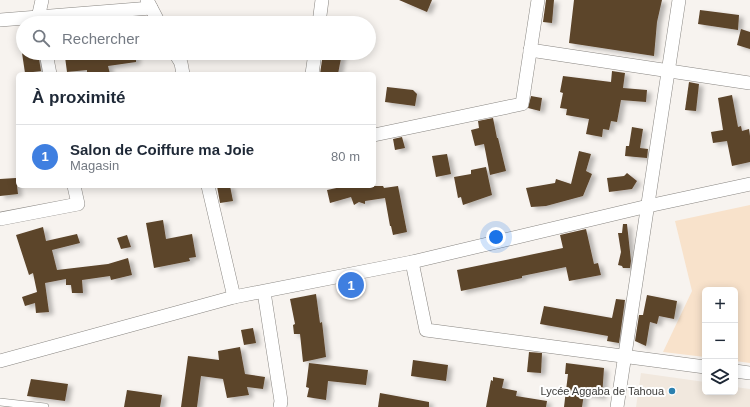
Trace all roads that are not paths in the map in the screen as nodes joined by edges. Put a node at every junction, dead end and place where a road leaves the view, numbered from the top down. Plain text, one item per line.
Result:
1 (42, 0) edge
2 (322, 0) edge
3 (538, 0) edge
4 (679, 0) edge
5 (149, 4) edge
6 (40, 16) edge
7 (66, 16) edge
8 (155, 16) edge
9 (320, 16) edge
10 (0, 20) edge
11 (16, 20) edge
12 (530, 50) junction
13 (47, 60) edge
14 (179, 60) edge
15 (314, 60) edge
16 (668, 71) junction
17 (50, 72) edge
18 (183, 72) edge
19 (312, 72) edge
20 (750, 83) edge
21 (376, 135) edge
22 (750, 184) edge
23 (74, 188) edge
24 (208, 188) edge
25 (648, 206) junction
26 (0, 219) edge
27 (412, 262) junction
28 (264, 292) junction
29 (234, 298) junction
30 (625, 356) junction
31 (0, 360) edge
32 (702, 367) edge
33 (738, 371) edge
34 (750, 373) edge
35 (0, 402) edge
36 (45, 407) edge
37 (280, 407) edge
38 (617, 407) edge

1 - 6 street
2 - 9 street
3 - 12 street
4 - 16 street
5 - 7 street
5 - 8 street
10 - 11 street
12 - 16 street
12 - 21 street
13 - 17 street
14 - 18 street
15 - 19 street
16 - 20 street
16 - 25 street
22 - 25 street
23 - 26 street
24 - 29 street
25 - 27 street
25 - 30 street
27 - 28 street
27 - 30 street
28 - 29 street
28 - 37 street
29 - 31 street
30 - 32 street
30 - 38 street
33 - 34 street
35 - 36 lane

